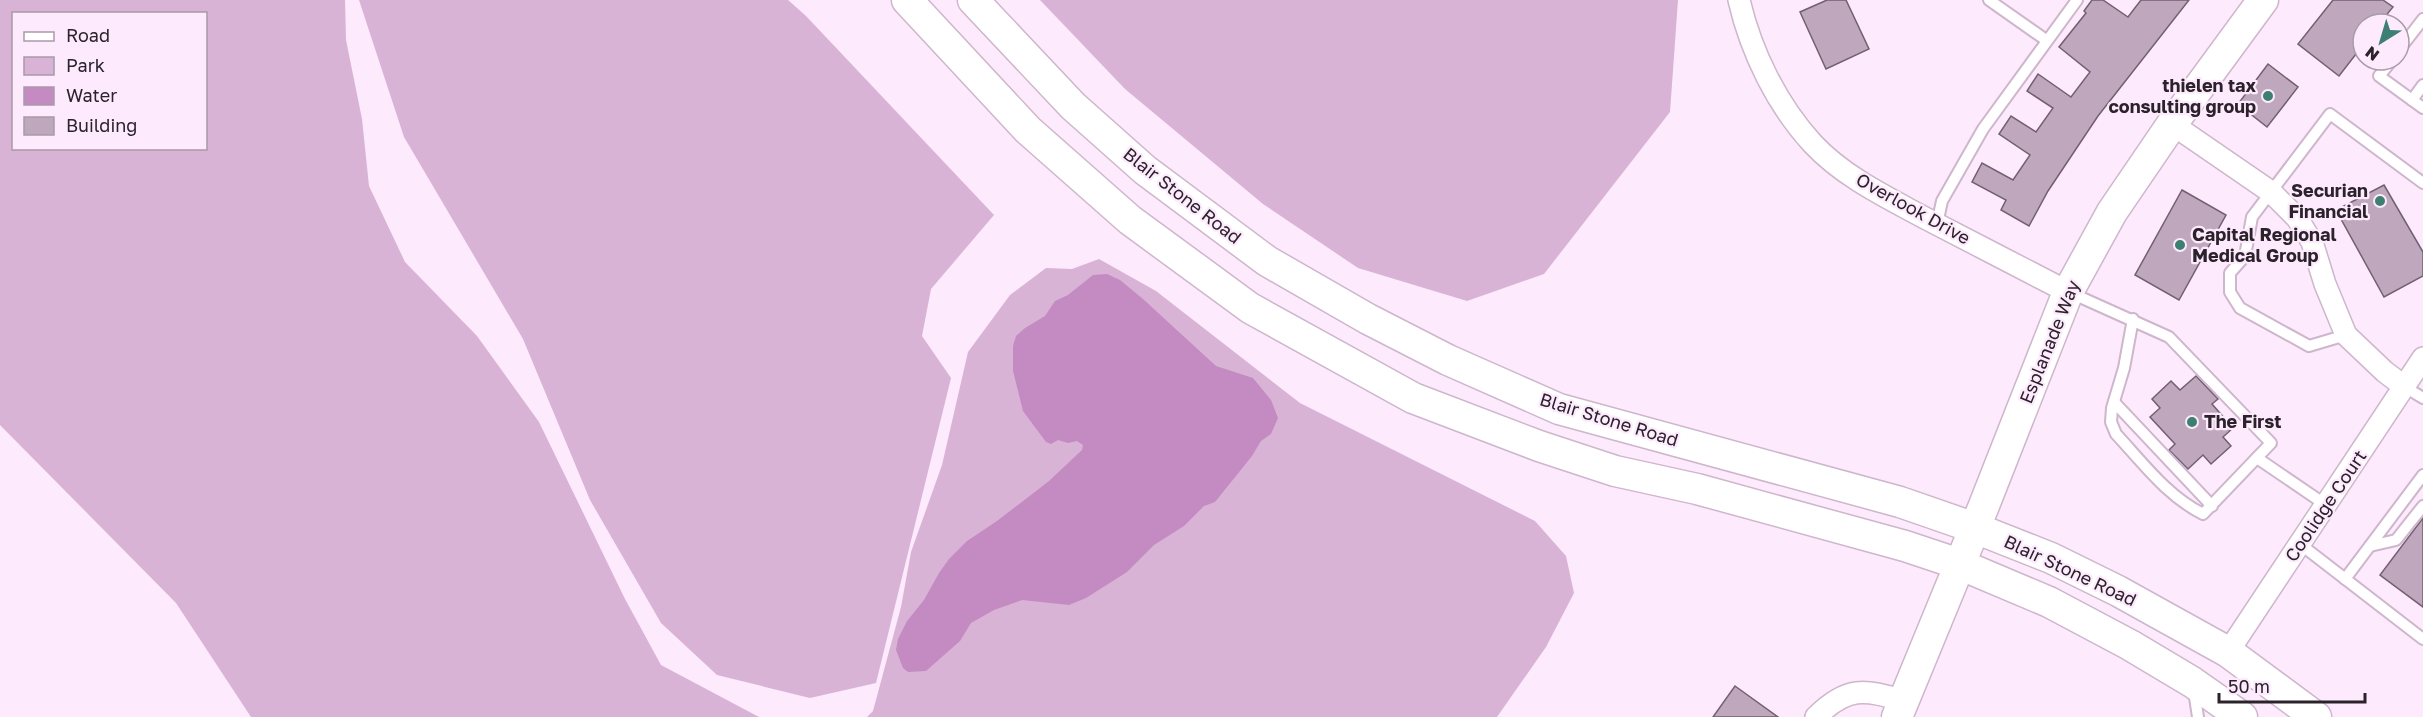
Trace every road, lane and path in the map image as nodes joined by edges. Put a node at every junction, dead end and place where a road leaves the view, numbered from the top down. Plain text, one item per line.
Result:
1 (907, 0) edge
2 (973, 0) edge
3 (1739, 0) edge
4 (1989, 0) edge
5 (2077, 0) edge
6 (2257, 2) edge
7 (2423, 19) edge
8 (2411, 34) edge
9 (2046, 40) junction
10 (2382, 72) edge
11 (2423, 85) edge
12 (2412, 100) junction
13 (2423, 108) edge
14 (2172, 124) junction
15 (2423, 183) edge
16 (2271, 192) junction
17 (1936, 224) junction
18 (2068, 292) junction
19 (2133, 319) junction
20 (2346, 335) junction
21 (2423, 358) edge
22 (2414, 393) edge
23 (2114, 402) junction
24 (2257, 458) junction
25 (2423, 475) edge
26 (2326, 505) junction
27 (2423, 506) edge
28 (2208, 510) junction
29 (1975, 528) junction
30 (2300, 544) junction
31 (2370, 546) junction
32 (1959, 564) junction
33 (2345, 579) junction
34 (2423, 639) edge
35 (2228, 652) junction
36 (2148, 656) junction
37 (2192, 682) junction
38 (1900, 709) edge
39 (1816, 717) edge
40 (2198, 717) edge
41 (2242, 717) edge
42 (2316, 717) edge

1 - 32 street, Blair Stone Road
2 - 29 street, Blair Stone Road
3 - 17 street, Overlook Drive
4 - 9 lane
5 - 9 lane
6 - 14 street, Esplanade Way
7 - 8 lane
9 - 17 lane
10 - 12 lane
11 - 12 lane
12 - 13 lane
14 - 16 street
14 - 18 street, Esplanade Way
15 - 16 lane
16 - 20 street
16 - 20 lane
17 - 18 street, Overlook Drive
18 - 19 lane
18 - 29 street, Esplanade Way
19 - 23 lane
19 - 24 lane
20 - 22 street
21 - 22 street, Coolidge Court
22 - 26 street, Coolidge Court
23 - 28 lane
23 - 28 lane
24 - 26 lane
24 - 28 lane
25 - 31 lane
26 - 30 street, Coolidge Court
27 - 31 lane
29 - 32 street, Esplanade Way
29 - 35 street, Blair Stone Road
30 - 33 lane
30 - 35 street, Coolidge Court
31 - 33 lane
32 - 36 street, Blair Stone Road
32 - 38 street, Esplanade Way
33 - 34 lane
35 - 36 street
35 - 42 street, Blair Stone Road
36 - 37 street, Blair Stone Road
37 - 40 lane
37 - 41 street, Blair Stone Road
38 - 39 street

